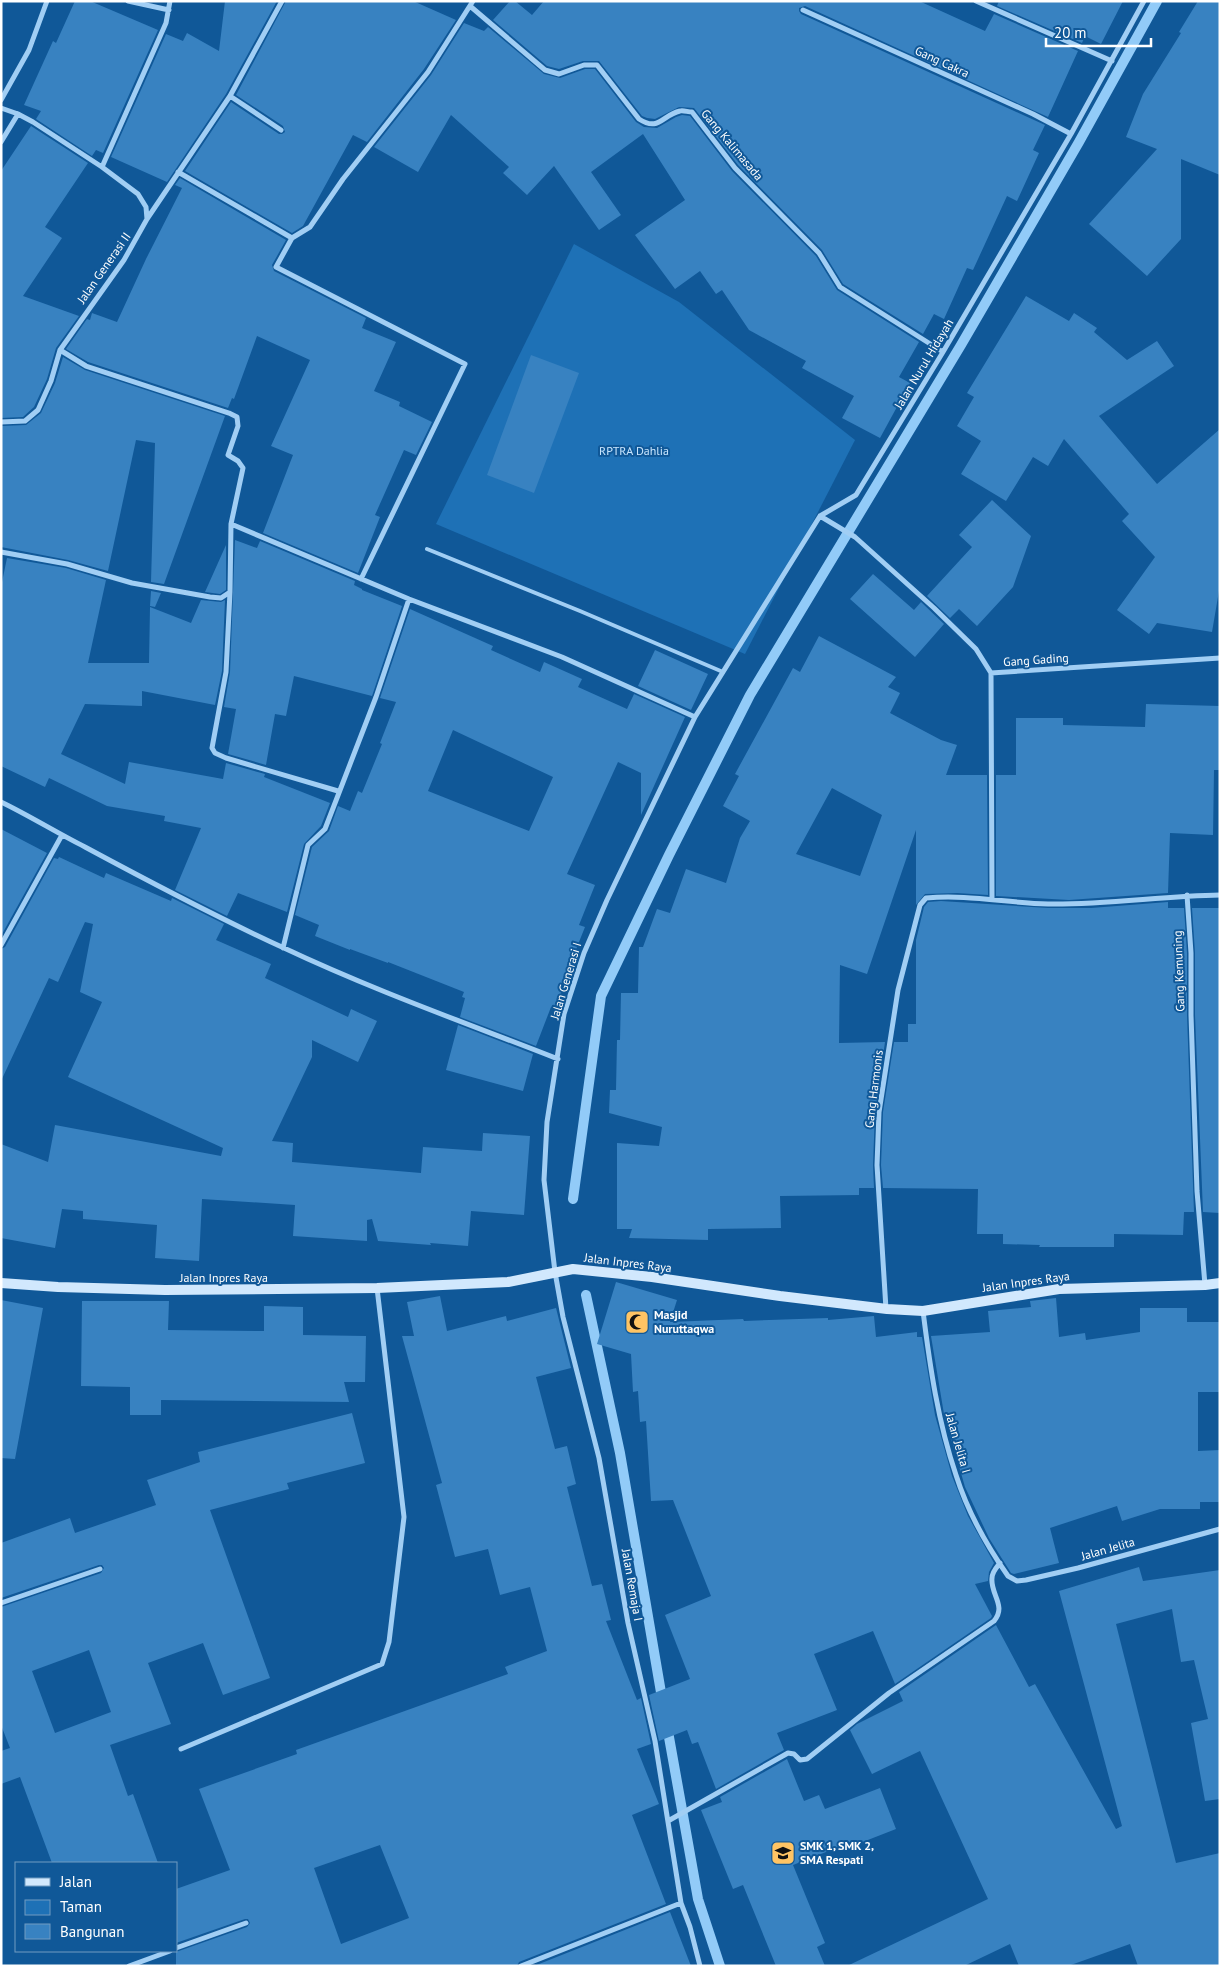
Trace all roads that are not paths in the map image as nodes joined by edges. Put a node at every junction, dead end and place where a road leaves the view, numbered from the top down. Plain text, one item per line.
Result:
1 (48, 1) edge
2 (128, 1) edge
3 (170, 1) edge
4 (282, 1) edge
5 (976, 1) edge
6 (1144, 1) edge
7 (471, 3) edge
8 (169, 10) junction
9 (803, 10) dead end
10 (1112, 60) junction
11 (230, 96) junction
12 (1, 100) edge
13 (1, 108) edge
14 (18, 114) junction
15 (281, 130) dead end
16 (1071, 134) junction
17 (1, 142) edge
18 (102, 167) junction
19 (178, 172) junction
20 (147, 219) junction
21 (292, 238) junction
22 (60, 350) junction
23 (943, 352) junction
24 (1, 422) edge
25 (820, 516) junction
26 (231, 524) junction
27 (426, 549) dead end
28 (1, 552) edge
29 (360, 579) junction
30 (230, 592) junction
31 (409, 599) junction
32 (1220, 658) edge
33 (723, 672) junction
34 (991, 673) junction
35 (695, 716) junction
36 (338, 791) junction
37 (1, 802) edge
38 (62, 835) junction
39 (1187, 895) junction
40 (1220, 895) edge
41 (992, 900) junction
42 (1, 945) edge
43 (284, 948) junction
44 (558, 1059) junction
45 (555, 1272) junction
46 (1, 1282) edge
47 (1220, 1283) edge
48 (1205, 1285) junction
49 (377, 1288) junction
50 (886, 1309) junction
51 (923, 1311) junction
52 (1220, 1529) edge
53 (1000, 1563) junction
54 (100, 1569) dead end
55 (1004, 1571) joint
56 (1, 1603) edge
57 (181, 1749) dead end
58 (668, 1821) junction
59 (682, 1903) junction
60 (246, 1922) dead end
61 (178, 1947) edge
62 (167, 1952) edge
63 (129, 1966) edge
64 (520, 1966) edge
65 (700, 1966) edge

1 - 12 street
2 - 8 street
3 - 8 street
4 - 11 street, Jalan Generasi II
5 - 10 street
6 - 10 street, Jalan Nurul Hidayah
7 - 21 street
7 - 23 street, Gang Kalimasada
8 - 18 street
9 - 16 street, Gang Cakra
10 - 16 street, Jalan Nurul Hidayah
11 - 15 street
11 - 19 street, Jalan Generasi II
13 - 14 street
14 - 17 street
14 - 18 street
16 - 23 street, Jalan Nurul Hidayah
18 - 20 street
19 - 20 street, Jalan Generasi II
19 - 21 street
20 - 22 street, Jalan Generasi II
21 - 29 street
22 - 24 street, Jalan Generasi II
22 - 26 street
23 - 25 street, Jalan Nurul Hidayah
25 - 33 street, Jalan Nurul Hidayah
25 - 34 street
26 - 29 street
26 - 30 street
27 - 33 lane
28 - 30 street
29 - 31 street
30 - 36 street
31 - 35 street
31 - 36 street
32 - 34 street, Gang Gading
33 - 35 street, Jalan Nurul Hidayah
34 - 41 street, Gang Gading
35 - 44 street, Jalan Generasi I
36 - 43 street
37 - 38 street
38 - 42 street
38 - 43 street
39 - 40 street
39 - 41 street
39 - 48 street, Gang Kemuning
41 - 50 street, Gang Harmonis
43 - 44 street
44 - 45 street, Jalan Generasi I
45 - 49 street, Jalan Inpres Raya
45 - 50 street, Jalan Inpres Raya
45 - 58 street, Jalan Remaja I
46 - 49 street, Jalan Inpres Raya
47 - 48 street, Jalan Inpres Raya
48 - 51 street, Jalan Inpres Raya
49 - 57 street
50 - 51 street, Jalan Inpres Raya
51 - 53 street, Jalan Jelita I
52 - 55 street, Jalan Jelita
53 - 55 street, Jalan Jelita I
53 - 58 street
54 - 56 street
58 - 59 street, Jalan Remaja I
59 - 64 street
59 - 65 street, Jalan Remaja I
60 - 61 street
62 - 63 street

